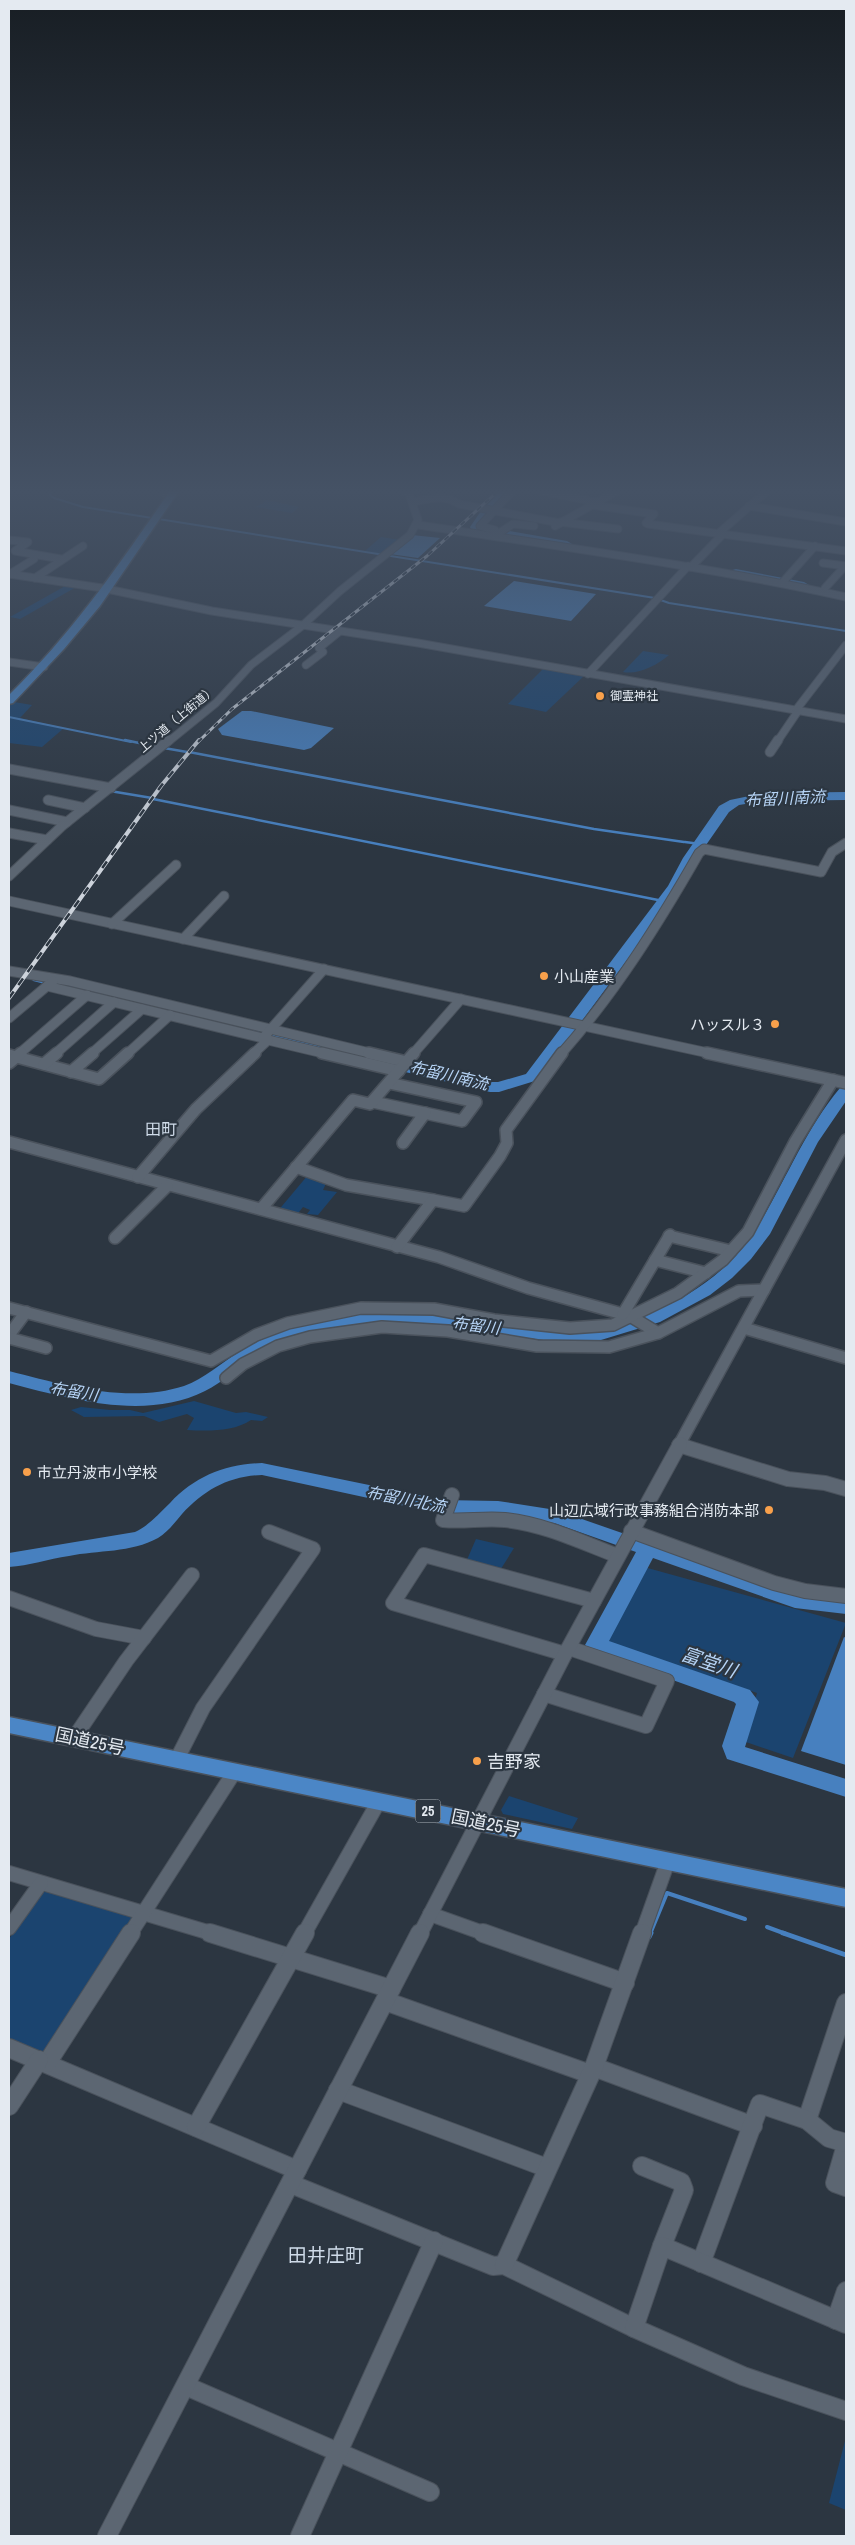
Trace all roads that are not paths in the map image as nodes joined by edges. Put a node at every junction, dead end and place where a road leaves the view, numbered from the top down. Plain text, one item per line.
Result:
1 (92, 610) edge
2 (206, 610) edge
3 (321, 610) edge
4 (649, 610) edge
5 (302, 626) junction
6 (340, 631) junction
7 (846, 645) edge
8 (9, 662) edge
9 (306, 665) dead end
10 (44, 667) junction
11 (588, 674) junction
12 (9, 701) edge
13 (797, 710) junction
14 (846, 719) edge
15 (770, 752) dead end
16 (9, 769) edge
17 (111, 788) junction
18 (48, 800) dead end
19 (85, 808) junction
20 (9, 810) edge
21 (67, 822) junction
22 (9, 833) edge
23 (47, 840) junction
24 (846, 844) edge
25 (176, 865) dead end
26 (9, 876) edge
27 (224, 896) dead end
28 (9, 902) edge
29 (112, 924) junction
30 (182, 939) junction
31 (324, 969) junction
32 (9, 972) edge
33 (51, 983) junction
34 (87, 995) junction
35 (461, 999) junction
36 (114, 1002) junction
37 (142, 1009) junction
38 (170, 1015) junction
39 (9, 1018) edge
40 (584, 1026) junction
41 (267, 1036) junction
42 (11, 1059) edge
43 (407, 1062) junction
44 (44, 1064) junction
45 (399, 1071) junction
46 (71, 1072) junction
47 (840, 1082) edge
48 (389, 1083) junction
49 (372, 1102) junction
50 (425, 1113) junction
51 (846, 1140) edge
52 (9, 1142) edge
53 (403, 1142) dead end
54 (296, 1167) junction
55 (138, 1178) junction
56 (167, 1186) junction
57 (433, 1200) junction
58 (261, 1209) junction
59 (115, 1238) dead end
60 (397, 1247) junction
61 (731, 1251) junction
62 (655, 1260) junction
63 (706, 1273) junction
64 (764, 1290) junction
65 (9, 1308) edge
66 (26, 1312) junction
67 (629, 1316) junction
68 (744, 1328) junction
69 (656, 1331) junction
70 (9, 1337) edge
71 (46, 1348) dead end
72 (846, 1358) edge
73 (226, 1378) dead end
74 (679, 1445) junction
75 (846, 1489) edge
76 (451, 1497) dead end
77 (269, 1532) dead end
78 (630, 1533) junction
79 (619, 1554) junction
80 (192, 1575) dead end
81 (846, 1596) edge
82 (9, 1598) edge
83 (594, 1601) junction
84 (144, 1638) junction
85 (567, 1651) junction
86 (544, 1694) junction
87 (9, 1725) edge
88 (74, 1738) junction
89 (178, 1759) junction
90 (235, 1771) junction
91 (379, 1801) junction
92 (478, 1822) junction
93 (668, 1861) junction
94 (9, 1873) edge
95 (41, 1883) junction
96 (846, 1898) edge
97 (144, 1912) junction
98 (430, 1914) junction
99 (9, 1928) edge
100 (293, 1958) junction
101 (625, 1983) junction
102 (388, 1995) junction
103 (846, 2003) edge
104 (9, 2048) edge
105 (43, 2062) junction
106 (592, 2071) junction
107 (338, 2090) junction
108 (9, 2106) edge
109 (807, 2120) junction
110 (753, 2126) junction
111 (196, 2127) junction
112 (846, 2144) edge
113 (642, 2166) dead end
114 (547, 2168) junction
115 (294, 2177) junction
116 (846, 2188) edge
117 (434, 2241) junction
118 (662, 2246) junction
119 (701, 2263) junction
120 (504, 2265) junction
121 (846, 2290) edge
122 (841, 2322) edge
123 (634, 2328) junction
124 (186, 2386) junction
125 (846, 2411) edge
126 (338, 2451) junction
127 (430, 2492) dead end
128 (107, 2536) edge
129 (300, 2536) edge

1 - 10 highway
2 - 5 street
3 - 5 street, 上ツ道（上街道）
4 - 11 street
5 - 6 street
5 - 17 street, 上ツ道（上街道）
6 - 9 street
6 - 11 street
7 - 13 street
8 - 10 street
10 - 12 highway
11 - 13 street
13 - 14 street
13 - 15 street
16 - 17 street
17 - 19 street, 上ツ道（上街道）
18 - 19 street
19 - 21 street, 上ツ道（上街道）
20 - 21 street
21 - 23 street, 上ツ道（上街道）
22 - 23 street
23 - 26 street, 上ツ道（上街道）
24 - 40 street
25 - 29 street
27 - 30 street
28 - 29 street
29 - 30 street
30 - 31 street
31 - 35 street
31 - 41 street
32 - 33 street
33 - 34 street
33 - 39 street
33 - 41 street
34 - 36 street
34 - 42 street
35 - 40 street
35 - 43 street
36 - 37 street
36 - 44 street
37 - 38 street
37 - 46 street
38 - 41 street
38 - 46 street
40 - 47 street
40 - 57 street
41 - 43 street
41 - 45 street
41 - 55 street
42 - 44 street
43 - 45 street
44 - 46 street
45 - 48 street
47 - 61 street
48 - 49 street
48 - 50 street
49 - 50 street
49 - 54 street
50 - 53 street
51 - 64 street
52 - 55 street
54 - 57 street
54 - 58 street
55 - 56 street
56 - 58 street
56 - 59 street
57 - 60 street
58 - 60 street
60 - 67 street
61 - 62 street
61 - 63 street
62 - 63 street
62 - 67 street
63 - 67 street
64 - 68 street
64 - 69 street
65 - 66 street
66 - 67 street
66 - 70 street
67 - 69 street
68 - 72 street
68 - 74 street
69 - 73 street
70 - 71 street
74 - 75 street
74 - 78 street
76 - 79 street
77 - 89 street
78 - 79 street
78 - 81 street
79 - 83 street
80 - 84 street
82 - 84 street
83 - 85 street
83 - 85 street
84 - 88 street
85 - 86 street
85 - 86 street
86 - 92 street
87 - 88 highway, 国道25号 / 25
88 - 89 highway, 国道25号 / 25
89 - 90 highway, 国道25号 / 25
90 - 91 highway, 国道25号 / 25
90 - 97 street
91 - 92 highway, 国道25号 / 25
91 - 100 street
92 - 93 highway, 国道25号 / 25
92 - 98 street
93 - 96 highway, 国道25号 / 25
93 - 101 street
94 - 95 street
95 - 97 street
95 - 99 street
97 - 100 street
97 - 105 street
98 - 101 street
98 - 102 street
100 - 102 street
100 - 111 street
101 - 106 street
102 - 106 street
102 - 107 street
103 - 109 street
104 - 105 street
105 - 108 street
105 - 111 street
106 - 110 street
106 - 114 street
107 - 114 street
107 - 115 street
109 - 110 street
109 - 112 street
110 - 119 street
111 - 115 street
112 - 116 street
113 - 118 street
114 - 120 street
115 - 117 street
115 - 124 street
117 - 120 street
117 - 126 street
118 - 119 street
118 - 123 street
119 - 122 street
120 - 123 street
121 - 122 street
123 - 125 street
124 - 126 street
124 - 128 street
126 - 127 street
126 - 129 street

